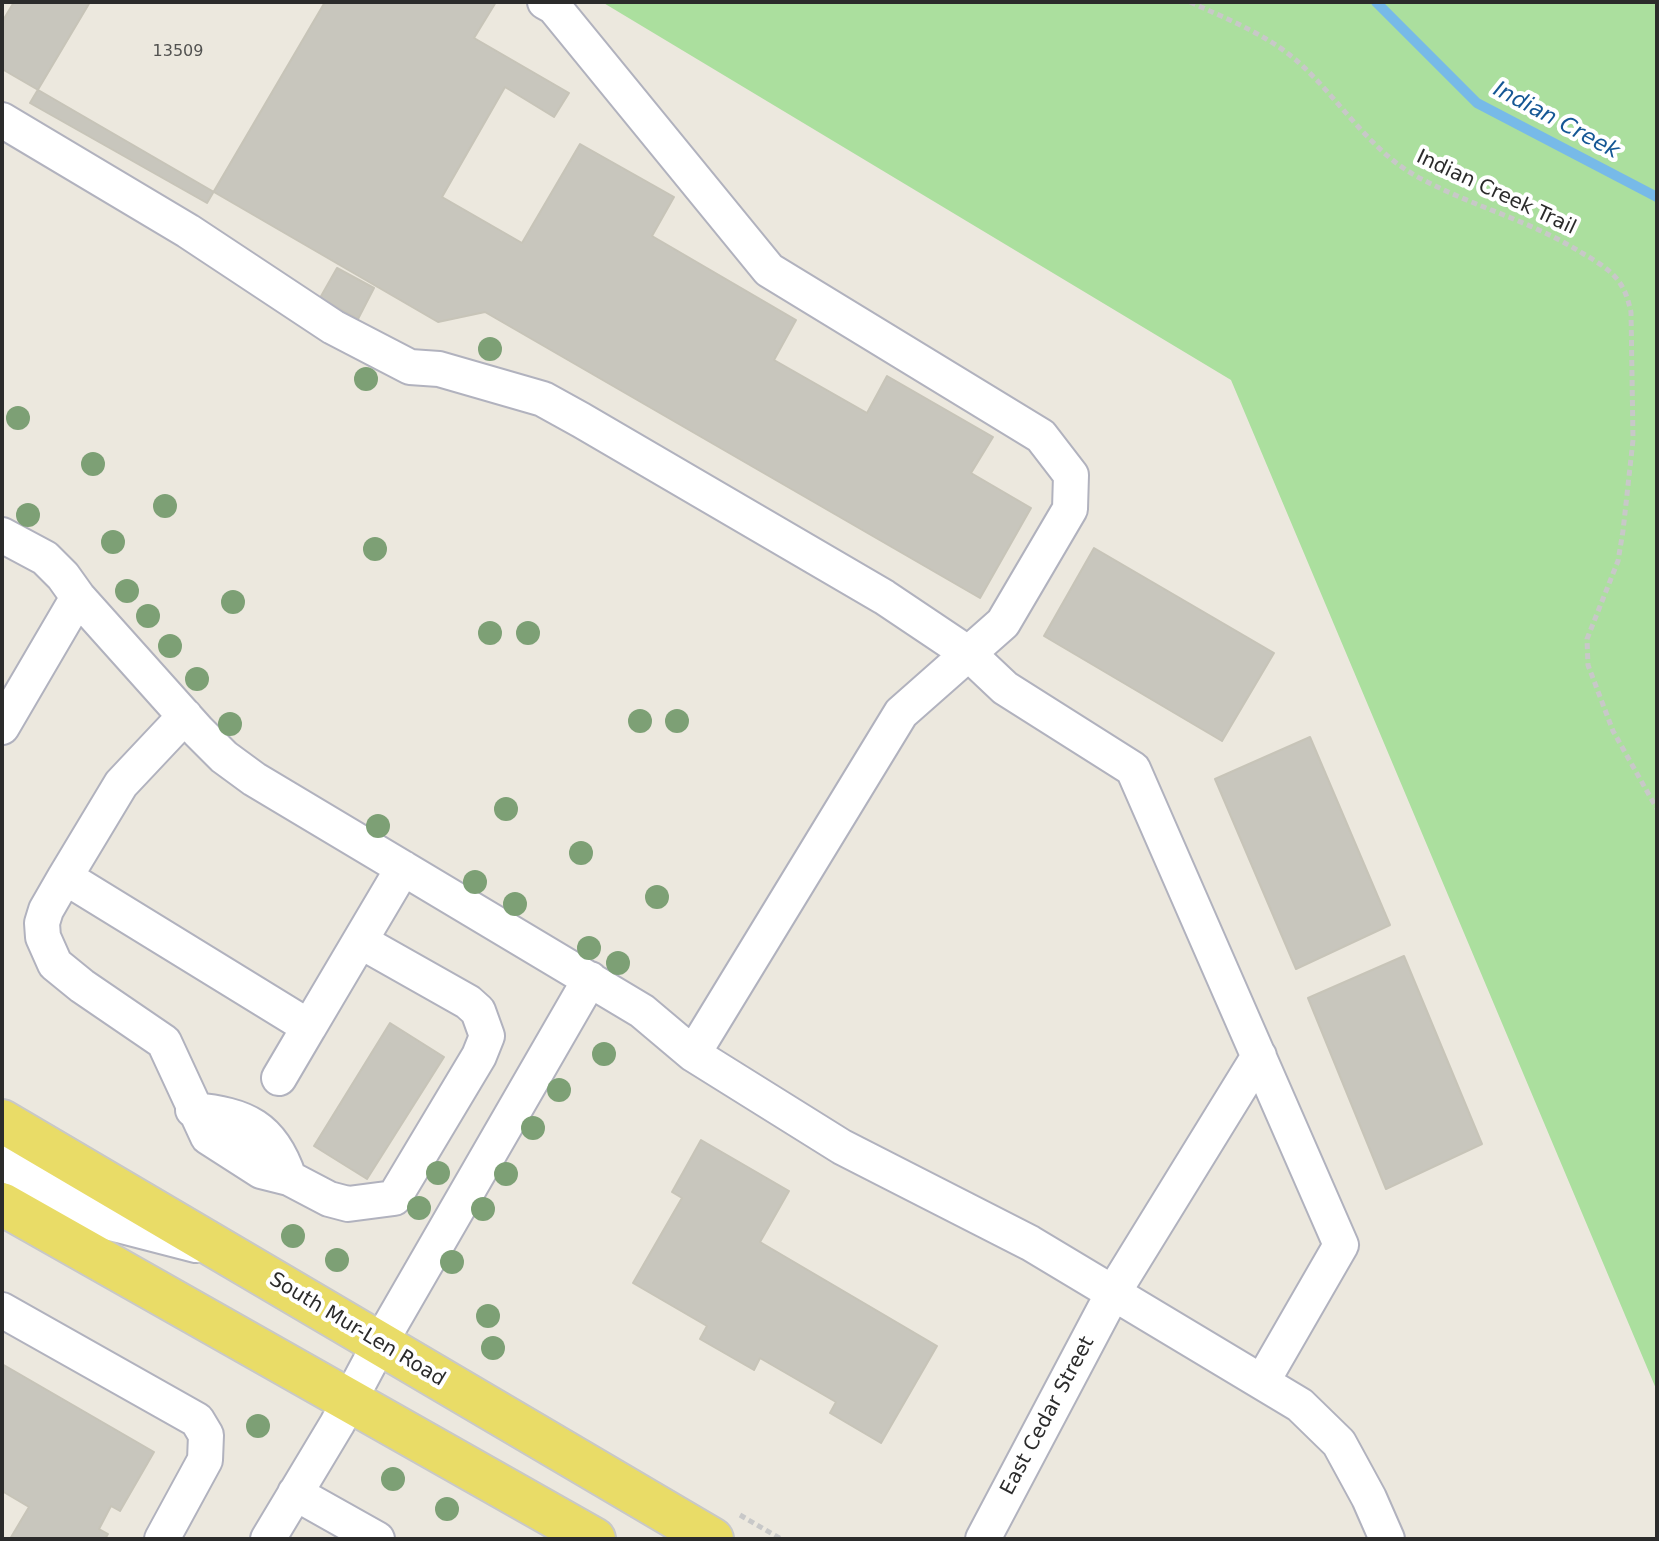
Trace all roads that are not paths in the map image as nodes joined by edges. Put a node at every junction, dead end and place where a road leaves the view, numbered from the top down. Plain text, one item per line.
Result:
1 (545, 2) edge
2 (2, 120) edge
3 (2, 535) edge
4 (78, 597) junction
5 (969, 654) junction
6 (185, 716) junction
7 (2, 727) edge
8 (403, 868) junction
9 (65, 877) junction
10 (360, 941) junction
11 (590, 979) junction
12 (309, 1027) junction
13 (693, 1054) junction
14 (1259, 1056) junction
15 (279, 1078) dead end
16 (2, 1121) edge
17 (2, 1162) edge
18 (3, 1208) edge
19 (227, 1254) junction
20 (1113, 1293) junction
21 (2, 1310) edge
22 (380, 1343) junction
23 (1262, 1382) junction
24 (348, 1401) junction
25 (295, 1493) junction
26 (162, 1539) edge
27 (268, 1539) edge
28 (377, 1539) edge
29 (594, 1539) edge
30 (712, 1539) edge
31 (983, 1539) edge
32 (1387, 1539) edge

1 - 5 street
2 - 5 street
3 - 4 street
4 - 6 street
4 - 7 street
5 - 13 street
5 - 14 street
6 - 8 street
6 - 9 street
8 - 10 street
8 - 11 street
9 - 10 street
9 - 12 street
10 - 12 street
11 - 13 street
11 - 22 street
12 - 15 street
13 - 20 street
14 - 20 street, East Cedar Street
14 - 23 street
16 - 19 main road, South Mur-Len Road
17 - 19 street
18 - 24 main road
19 - 22 main road, South Mur-Len Road
20 - 23 street
20 - 31 street, East Cedar Street
21 - 26 street
22 - 24 street
22 - 30 main road, South Mur-Len Road
23 - 32 street
24 - 25 street
24 - 29 main road
25 - 27 street
25 - 28 street

